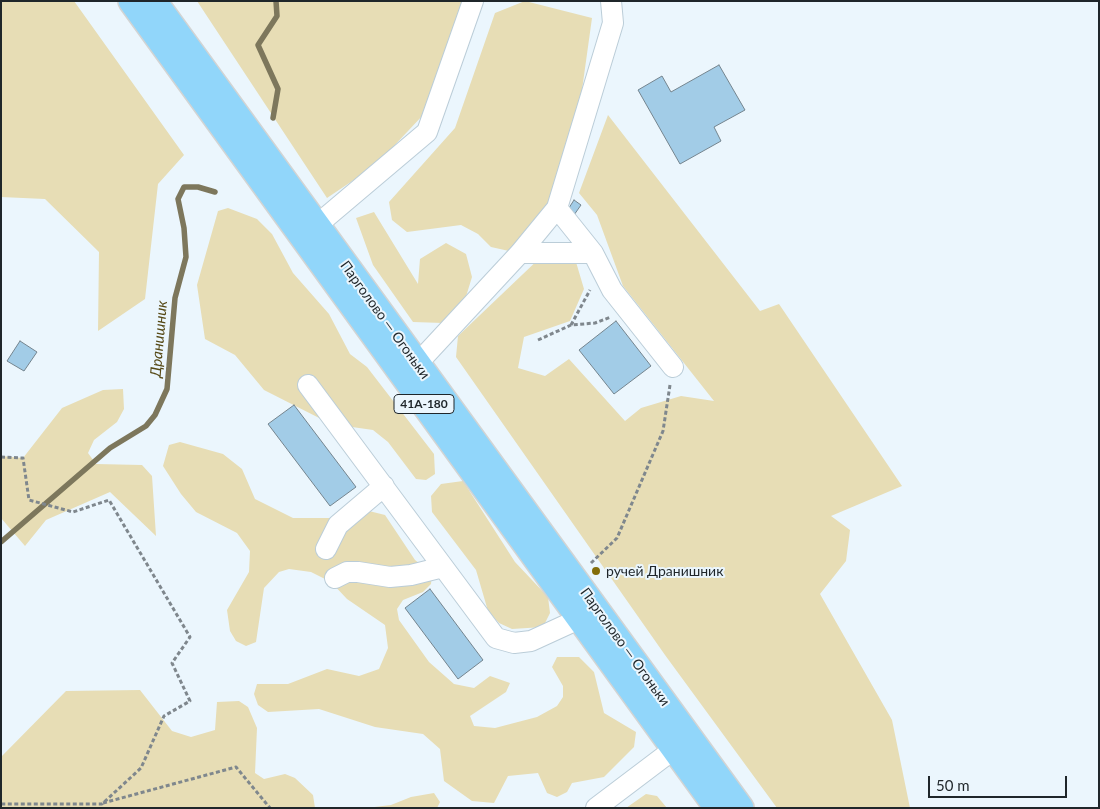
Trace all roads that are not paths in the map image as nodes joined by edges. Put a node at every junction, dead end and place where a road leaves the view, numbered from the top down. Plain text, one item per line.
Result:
1 (131, 1) edge
2 (154, 1) edge
3 (473, 1) edge
4 (611, 1) edge
5 (557, 208) junction
6 (317, 225) junction
7 (520, 253) junction
8 (597, 261) junction
9 (417, 364) junction
10 (674, 367) road end
11 (308, 385) dead end
12 (384, 486) junction
13 (326, 549) dead end
14 (443, 566) junction
15 (335, 578) dead end
16 (579, 619) junction
17 (674, 749) junction
18 (596, 808) edge
19 (717, 808) edge
20 (742, 808) edge

1 - 16 main road, Парголово — Огоньки / 41А-180
2 - 6 main road, Парголово — Огоньки / 41А-180
3 - 6 lane
4 - 5 lane
5 - 7 lane
5 - 8 lane
6 - 9 main road, Парголово — Огоньки / 41А-180
7 - 8 lane
7 - 9 lane
8 - 10 lane
9 - 20 main road, Парголово — Огоньки / 41А-180
11 - 12 lane
12 - 13 lane
12 - 14 lane
14 - 15 lane
14 - 16 lane
16 - 17 main road, Парголово — Огоньки / 41А-180
17 - 18 lane
17 - 19 main road, Парголово — Огоньки / 41А-180

